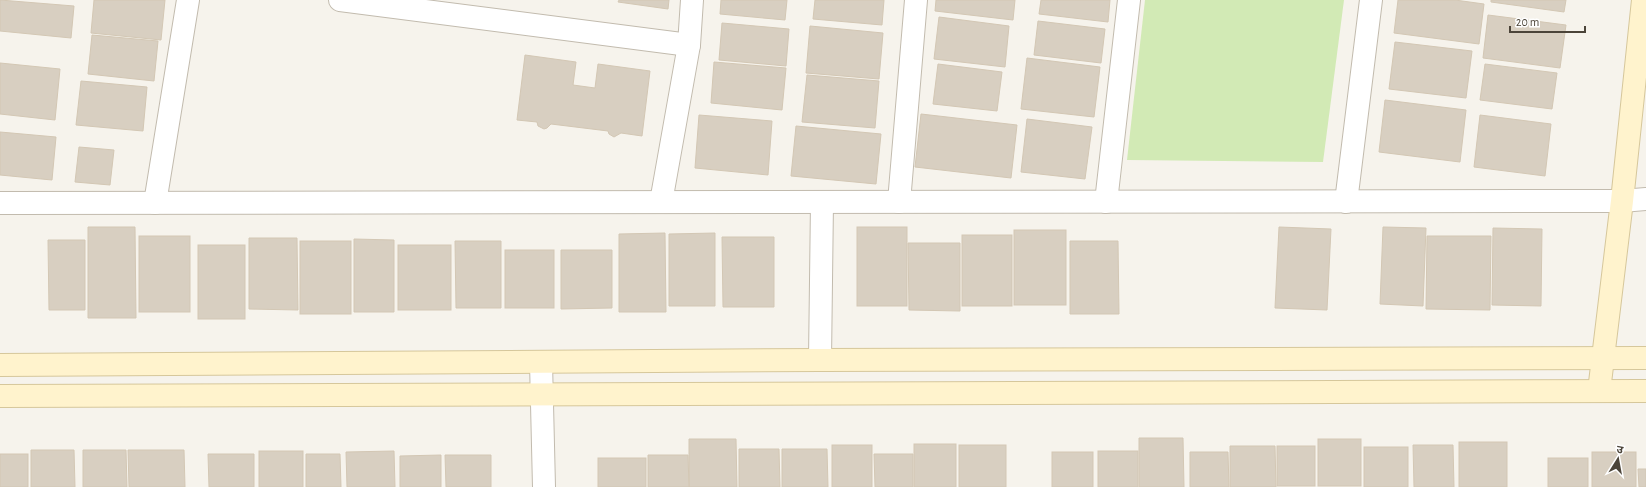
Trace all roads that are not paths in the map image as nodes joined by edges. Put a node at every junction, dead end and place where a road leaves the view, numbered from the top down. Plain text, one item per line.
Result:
1 (188, 0) edge
2 (340, 0) edge
3 (692, 0) edge
4 (916, 0) edge
5 (1129, 0) edge
6 (1370, 0) edge
7 (1643, 0) edge
8 (689, 44) junction
9 (1646, 199) edge
10 (1622, 201) junction
11 (660, 202) junction
12 (822, 202) junction
13 (899, 202) junction
14 (1106, 202) junction
15 (1346, 202) junction
16 (0, 203) edge
17 (155, 203) junction
18 (1603, 358) junction
19 (1646, 358) edge
20 (820, 360) junction
21 (541, 362) junction
22 (0, 365) edge
23 (1646, 390) edge
24 (1599, 391) junction
25 (541, 394) junction
26 (0, 396) edge
27 (544, 487) edge

1 - 17 street
2 - 8 street
3 - 8 street
4 - 13 street
5 - 14 street
6 - 15 street
7 - 10 street
8 - 11 street
9 - 10 street
10 - 15 street
10 - 18 street
11 - 12 street
11 - 17 street
12 - 13 street
12 - 20 street
13 - 14 street
14 - 15 street
16 - 17 street
18 - 19 street
18 - 20 street
18 - 24 street
20 - 21 street
21 - 22 street
21 - 25 street
23 - 24 street
24 - 25 street
25 - 26 street
25 - 27 street

